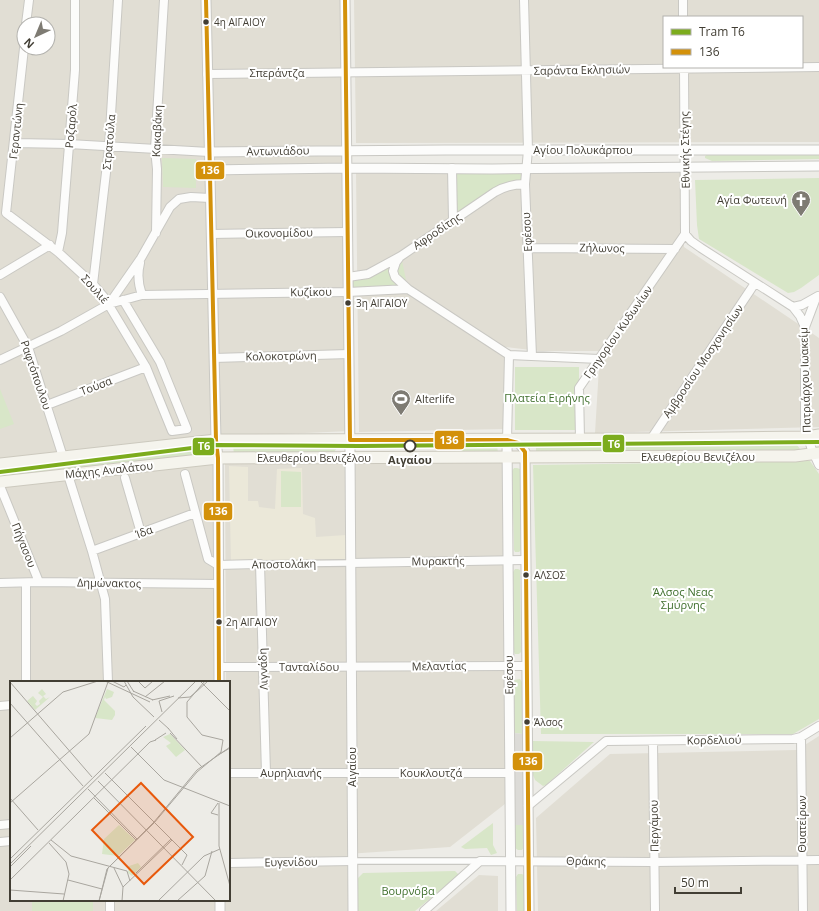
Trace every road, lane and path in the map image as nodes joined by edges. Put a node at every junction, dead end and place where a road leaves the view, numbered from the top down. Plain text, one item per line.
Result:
1 (29, 0) edge
2 (75, 0) edge
3 (118, 0) edge
4 (164, 0) edge
5 (206, 0) edge
6 (345, 0) edge
7 (524, 0) edge
8 (683, 0) edge
9 (27, 16) edge
10 (683, 16) edge
11 (23, 56) edge
12 (803, 67) edge
13 (819, 67) edge
14 (684, 68) edge
15 (526, 71) junction
16 (346, 73) junction
17 (208, 74) junction
18 (15, 142) junction
19 (69, 144) junction
20 (109, 147) junction
21 (155, 149) junction
22 (685, 149) junction
23 (528, 150) junction
24 (819, 150) edge
25 (347, 151) junction
26 (209, 152) junction
27 (819, 166) edge
28 (685, 167) junction
29 (347, 168) junction
30 (452, 168) junction
31 (526, 168) junction
32 (210, 170) junction
33 (525, 184) junction
34 (210, 198) junction
35 (6, 213) joint
36 (453, 220) junction
37 (348, 232) junction
38 (156, 233) junction
39 (211, 234) junction
40 (685, 234) junction
41 (50, 245) junction
42 (528, 248) junction
43 (675, 249) junction
44 (58, 252) junction
45 (401, 256) junction
46 (142, 258) junction
47 (0, 275) edge
48 (348, 277) junction
49 (93, 284) junction
50 (755, 284) junction
51 (408, 289) junction
52 (348, 292) junction
53 (213, 294) junction
54 (142, 295) junction
55 (0, 297) edge
56 (818, 297) edge
57 (123, 300) junction
58 (109, 304) junction
59 (793, 307) junction
60 (804, 327) junction
61 (28, 347) junction
62 (349, 354) junction
63 (509, 355) junction
64 (532, 356) junction
65 (214, 358) junction
66 (599, 359) junction
67 (0, 360) edge
68 (146, 367) junction
69 (169, 383) junction
70 (155, 388) junction
71 (47, 405) junction
72 (819, 434) edge
73 (807, 437) junction
74 (580, 439) junction
75 (651, 439) junction
76 (216, 440) junction
77 (350, 440) junction
78 (507, 440) junction
79 (816, 454) edge
80 (63, 457) junction
81 (218, 458) junction
82 (350, 458) junction
83 (507, 458) junction
84 (526, 458) junction
85 (0, 464) edge
86 (819, 465) edge
87 (184, 474) dead end
88 (68, 475) junction
89 (125, 478) dead end
90 (0, 482) edge
91 (0, 486) edge
92 (195, 512) junction
93 (142, 533) junction
94 (92, 551) junction
95 (508, 560) junction
96 (526, 560) junction
97 (350, 563) junction
98 (260, 564) junction
99 (218, 565) junction
100 (39, 582) junction
101 (0, 583) edge
102 (26, 583) junction
103 (101, 584) junction
104 (218, 584) junction
105 (509, 666) junction
106 (527, 666) junction
107 (263, 667) junction
108 (351, 667) junction
109 (219, 668) junction
110 (26, 681) edge
111 (108, 681) edge
112 (219, 681) edge
113 (10, 705) edge
114 (0, 706) edge
115 (819, 726) edge
116 (801, 737) junction
117 (652, 741) junction
118 (230, 773) edge
119 (352, 773) junction
120 (510, 773) junction
121 (266, 774) junction
122 (528, 806) junction
123 (10, 824) edge
124 (0, 825) edge
125 (10, 841) edge
126 (0, 842) edge
127 (480, 860) junction
128 (529, 860) junction
129 (802, 860) junction
130 (819, 860) edge
131 (353, 861) junction
132 (511, 861) junction
133 (654, 862) junction
134 (230, 863) edge
135 (353, 911) edge
136 (424, 911) edge
137 (512, 911) edge
138 (529, 911) edge
139 (654, 911) edge
140 (803, 911) edge

1 - 9 street
2 - 19 street, Ροζαρόλ
3 - 20 street, Στρατούλα
4 - 21 street, Κακαβάκη
5 - 17 street
6 - 16 street, Αιγαίου
7 - 15 street, Εφέσου
8 - 10 street
11 - 18 street, Γεραντώνη
12 - 13 street, Σαράντα Εκλησιών
14 - 15 street, Σαράντα Εκλησιών
14 - 22 street, Εθνικής Στέγης
15 - 16 street, Σαράντα Εκλησιών
15 - 23 street, Εφέσου
16 - 17 street, Σπεράντζα
16 - 25 street, Αιγαίου
17 - 26 street
18 - 19 street
18 - 35 street, Γεραντώνη
19 - 20 street
19 - 44 street, Ροζαρόλ
20 - 21 street
20 - 49 street, Στρατούλα
21 - 26 street
21 - 38 street, Κακαβάκη
22 - 23 street, Αγίου Πολυκάρπου
22 - 24 street, Αγίου Πολυκάρπου
22 - 28 street, Εθνικής Στέγης
23 - 25 street, Αγίου Πολυκάρπου
23 - 31 street, Εφέσου
25 - 26 street, Αντωνιάδου
25 - 29 street, Αιγαίου
26 - 32 street
27 - 28 street, Αγίου Πολυκάρπου
28 - 31 street, Αγίου Πολυκάρπου
28 - 40 street, Εθνικής Στέγης
29 - 30 street, Αγίου Πολυκάρπου
29 - 32 street, Αντωνιάδου
29 - 37 street, Αιγαίου
30 - 31 street, Αγίου Πολυκάρπου
30 - 36 street
31 - 33 street, Εφέσου
32 - 34 street
33 - 36 street, Αφροδίτης
33 - 42 street, Εφέσου
34 - 38 street
34 - 39 street
35 - 41 street, Σουλιέ
36 - 45 street, Αφροδίτης
37 - 39 street, Οικονομίδου
37 - 48 street, Αιγαίου
38 - 46 street, Κακαβάκη
39 - 53 street
40 - 43 street, Γρηγορίου Κυδωνίων
40 - 50 street, Πατριάρχου Ιωακείμ
41 - 44 street, Σουλιέ
41 - 47 street
42 - 43 street, Ζήλωνος
42 - 64 street, Εφέσου
43 - 66 street, Γρηγορίου Κυδωνίων
44 - 49 street, Σουλιέ
45 - 48 street, Αφροδίτης
45 - 51 street
46 - 54 street, Κακαβάκη
46 - 58 street, Κακαβάκη
48 - 52 street, Αιγαίου
49 - 58 street, Σουλιέ
50 - 59 street, Πατριάρχου Ιωακείμ
50 - 75 street, Αμβροσίου Μοσχονησίων
51 - 52 street, Κυζίκου
51 - 63 street
52 - 53 street, Κυζίκου
52 - 62 street, Αιγαίου
53 - 54 street, Κυζίκου
53 - 65 street
54 - 57 street, Κυζίκου
55 - 61 street, Ραφτόπουλου
56 - 59 street
56 - 60 street
57 - 58 street, Κυζίκου
57 - 69 street, Σουλιέ
58 - 61 street
58 - 68 street, Σουλιέ
59 - 60 street, Πατριάρχου Ιωακείμ
60 - 73 street, Πατριάρχου Ιωακείμ
61 - 67 street
61 - 71 street, Ραφτόπουλου
62 - 65 street, Κολοκοτρώνη
62 - 77 street, Αιγαίου
63 - 64 street
63 - 78 street, Εφέσου
64 - 66 street
65 - 76 street
66 - 74 street, Γρηγορίου Κυδωνίων
68 - 70 street, Σουλιέ
68 - 71 street, Τούσα
69 - 70 street
69 - 70 street, Σουλιέ
71 - 80 street, Ραφτόπουλου
72 - 73 main road, Ελευθερίου Βενιζέλου
73 - 75 main road, Ελευθερίου Βενιζέλου
73 - 79 street, Πατριάρχου Ιωακείμ
74 - 75 main road, Ελευθερίου Βενιζέλου
74 - 78 main road, Ελευθερίου Βενιζέλου
76 - 77 main road, Ελευθερίου Βενιζέλου
76 - 80 main road, Μάχης Αναλάτου
76 - 81 street
77 - 78 main road, Ελευθερίου Βενιζέλου
77 - 82 street, Αιγαίου
78 - 83 street, Εφέσου
78 - 84 street, Εφέσου
79 - 84 main road, Ελευθερίου Βενιζέλου
79 - 86 street, Πατριάρχου Ιωακείμ
80 - 85 main road, Μάχης Αναλάτου
81 - 82 main road, Ελευθερίου Βενιζέλου
81 - 88 main road, Μάχης Αναλάτου
81 - 99 street
82 - 83 main road, Ελευθερίου Βενιζέλου
82 - 97 street, Αιγαίου
83 - 84 main road, Ελευθερίου Βενιζέλου
83 - 95 street, Εφέσου
84 - 96 street, Εφέσου
87 - 92 street
88 - 90 main road, Μάχης Αναλάτου
88 - 94 street
89 - 93 street
91 - 100 street, Πήγασου
92 - 93 street, Ίδα
92 - 99 street
93 - 94 street, Ίδα
94 - 103 street
95 - 96 street, Μυρακτής
95 - 97 street, Μυρακτής
95 - 105 street, Εφέσου
96 - 106 street, Εφέσου
97 - 98 street, Αποστολάκη
97 - 108 street, Αιγαίου
98 - 99 street, Αποστολάκη
98 - 107 street, Λιγνάδη
99 - 104 street
100 - 102 street, Δημώνακτος
100 - 103 street, Δημώνακτος
101 - 102 street, Δημώνακτος
102 - 110 street
103 - 104 street, Δημώνακτος
103 - 111 street
104 - 109 street
105 - 106 street, Μελαντίας
105 - 108 street, Μελαντίας
105 - 120 street, Εφέσου
106 - 122 street, Εφέσου
107 - 108 street, Τανταλίδου
107 - 109 street, Τανταλίδου
107 - 121 street, Λιγνάδη
108 - 119 street, Αιγαίου
109 - 112 street
113 - 114 street
115 - 116 street, Κορδελιού
116 - 117 street, Κορδελιού
116 - 129 street, Θυατείρων
117 - 122 street, Κορδελιού
117 - 133 street, Περγάμου
118 - 121 street, Αυρηλιανής
119 - 120 street, Κουκλουτζά
119 - 121 street, Αυρηλιανής
119 - 131 street, Αιγαίου
120 - 132 street, Εφέσου
122 - 128 street, Εφέσου
123 - 124 street
125 - 126 street
127 - 131 street, Θράκης
127 - 132 street, Θράκης
127 - 136 street
128 - 132 street, Θράκης
128 - 133 street, Θράκης
128 - 138 street, Εφέσου
129 - 130 street, Θράκης
129 - 133 street, Θράκης
129 - 140 street, Θυατείρων
131 - 134 street, Ευγενίδου
131 - 135 street, Αιγαίου
132 - 137 street, Εφέσου
133 - 139 street, Περγάμου

